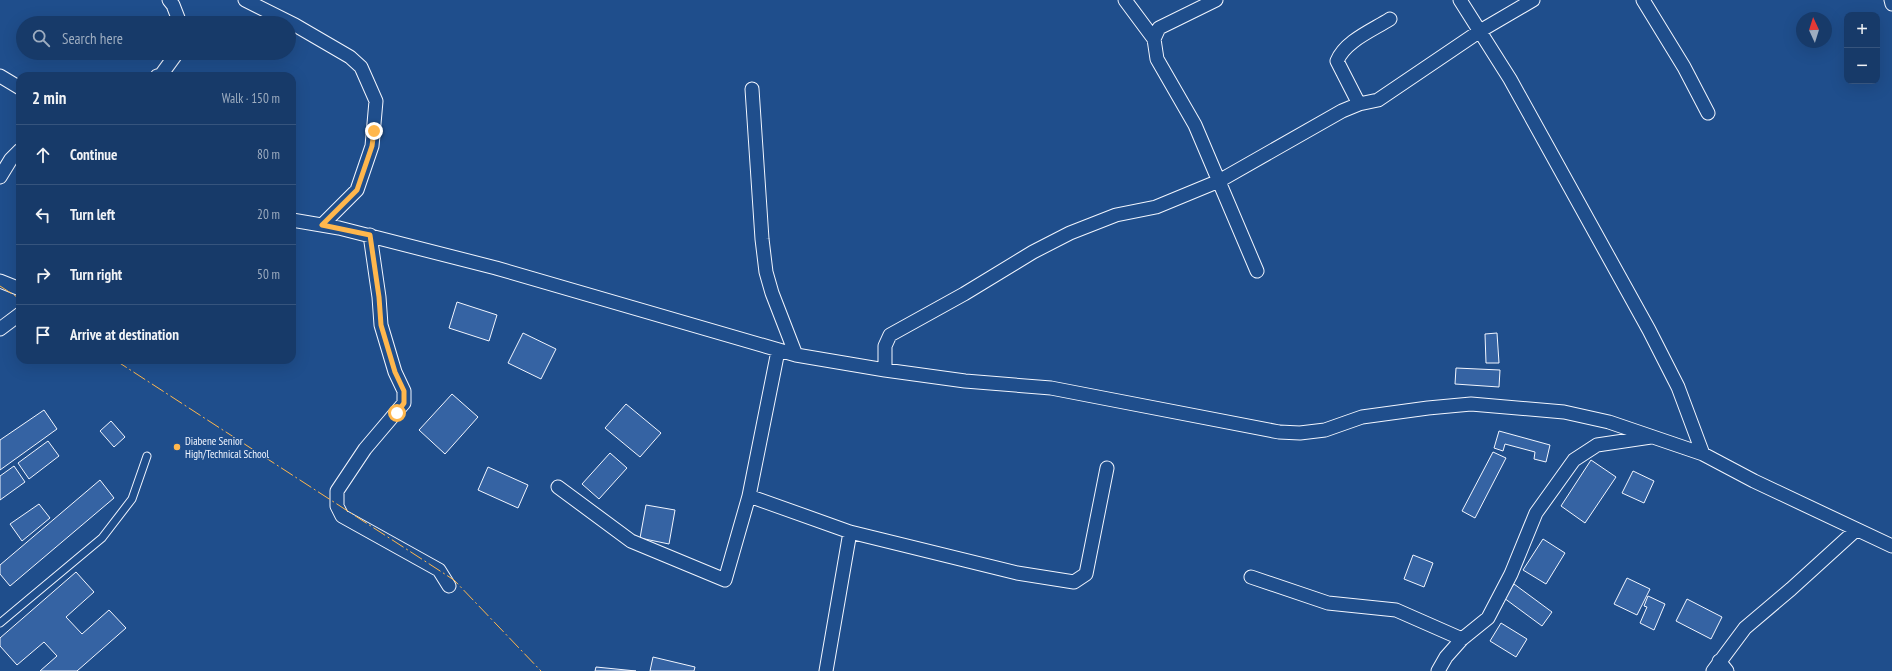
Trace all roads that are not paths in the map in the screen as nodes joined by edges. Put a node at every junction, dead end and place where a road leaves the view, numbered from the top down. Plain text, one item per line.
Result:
1 (168, 0) edge
2 (245, 0) edge
3 (1125, 0) edge
4 (1216, 0) edge
5 (1460, 0) edge
6 (1533, 0) edge
7 (1643, 0) edge
8 (1891, 0) edge
9 (1892, 4) edge
10 (177, 16) edge
11 (277, 16) edge
12 (1390, 19) dead end
13 (296, 26) edge
14 (1480, 31) junction
15 (1154, 39) junction
16 (172, 60) edge
17 (163, 72) edge
18 (0, 76) edge
19 (16, 86) edge
20 (752, 89) dead end
21 (1359, 104) junction
22 (1708, 113) dead end
23 (16, 154) edge
24 (0, 177) edge
25 (1219, 181) junction
26 (296, 221) edge
27 (322, 225) junction
28 (370, 235) junction
29 (1257, 271) dead end
30 (0, 281) edge
31 (16, 287) edge
32 (16, 317) edge
33 (0, 330) edge
34 (778, 351) junction
35 (796, 355) junction
36 (885, 370) junction
37 (1654, 437) junction
38 (1703, 454) junction
39 (147, 456) dead end
40 (1107, 468) dead end
41 (558, 487) dead end
42 (749, 496) junction
43 (1856, 530) junction
44 (850, 532) junction
45 (1892, 546) edge
46 (1251, 577) dead end
47 (449, 586) dead end
48 (0, 623) edge
49 (1462, 639) junction
50 (1720, 668) edge
51 (826, 671) edge
52 (1438, 671) edge

1 - 10 street
2 - 11 street
3 - 15 street
4 - 15 street
5 - 14 street
6 - 14 street
7 - 22 street
8 - 9 street
12 - 21 street
13 - 27 street
14 - 21 street
14 - 38 street
15 - 25 street
16 - 17 street
18 - 19 street
20 - 35 street
21 - 25 street
23 - 24 street
25 - 29 street
25 - 36 street
26 - 27 street
27 - 28 street
28 - 34 street
28 - 47 street
30 - 31 street
32 - 33 street
34 - 35 street
34 - 42 street
35 - 36 street
36 - 37 street
37 - 38 street
37 - 49 street
38 - 43 street
39 - 48 lane
40 - 44 street
41 - 42 street
42 - 44 street
43 - 45 street
43 - 50 street
44 - 51 street
46 - 49 street
49 - 52 street

